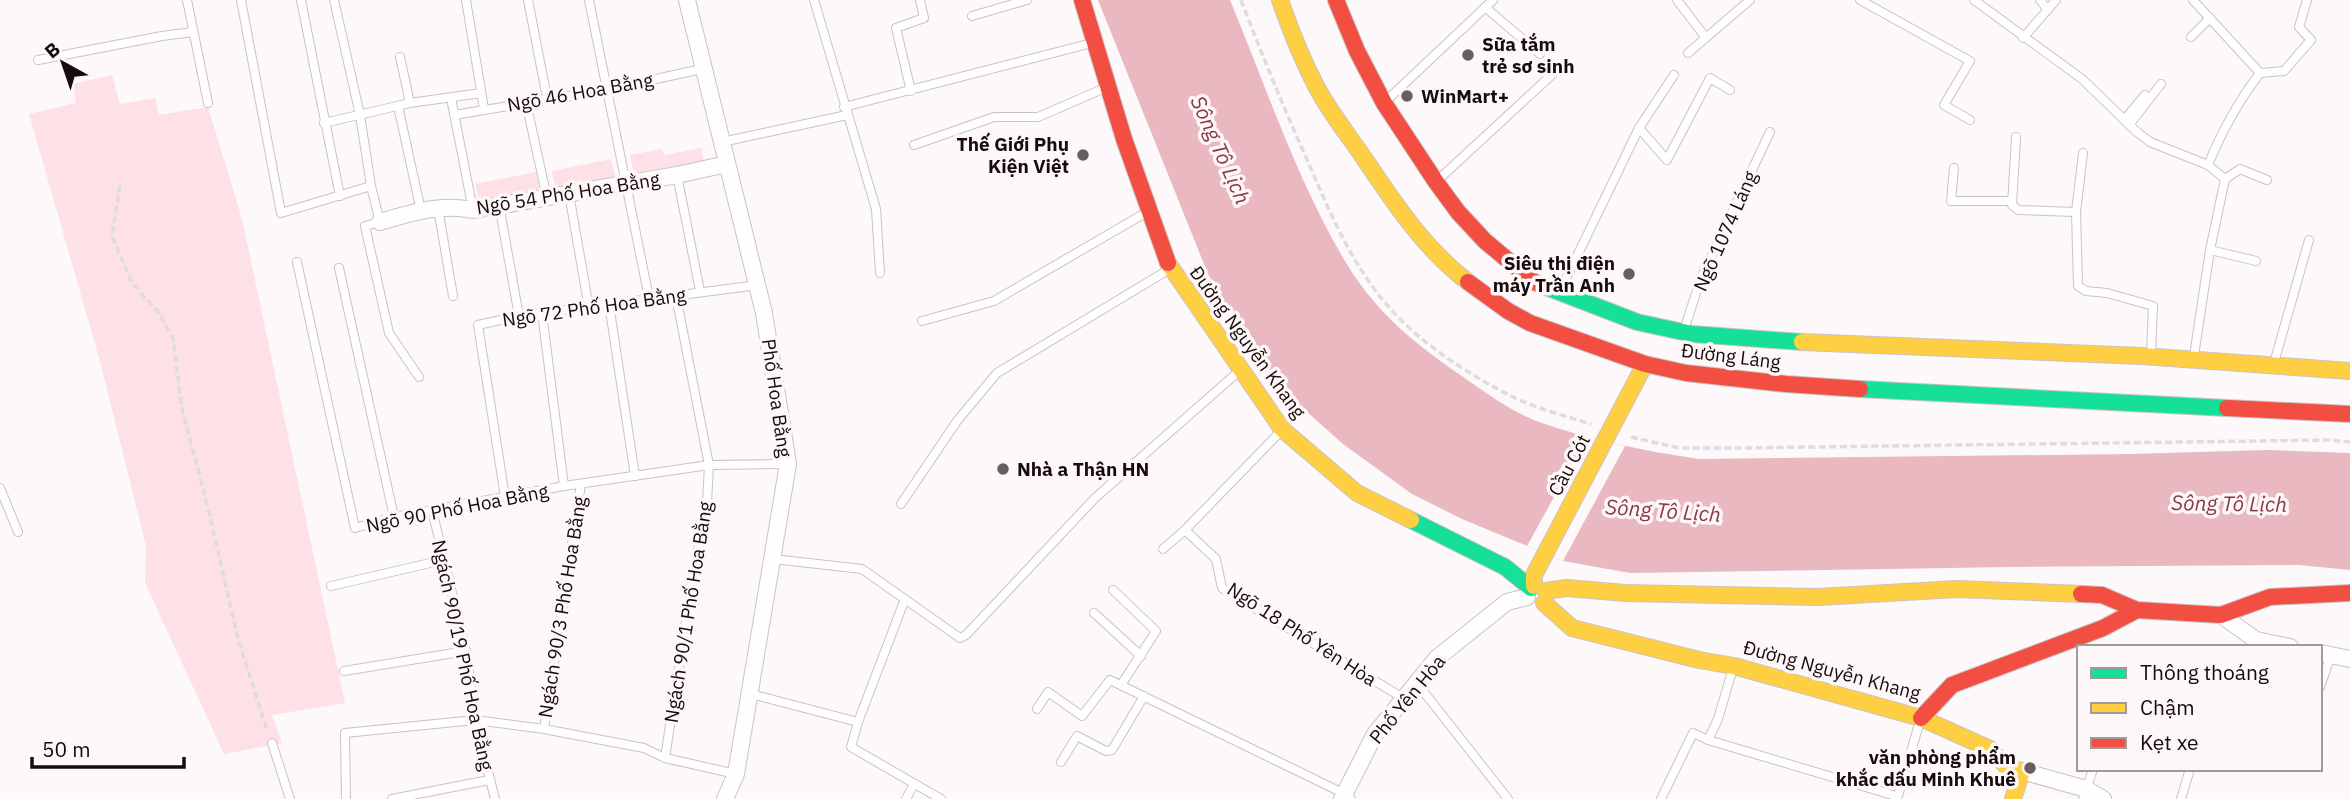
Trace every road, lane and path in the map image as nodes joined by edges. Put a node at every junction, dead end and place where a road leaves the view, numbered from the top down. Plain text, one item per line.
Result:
1 (187, 0) edge
2 (241, 0) edge
3 (300, 0) edge
4 (334, 0) edge
5 (466, 0) edge
6 (528, 0) edge
7 (589, 0) edge
8 (687, 0) edge
9 (814, 0) edge
10 (920, 0) edge
11 (1027, 0) edge
12 (1082, 0) edge
13 (1280, 0) edge
14 (1493, 0) edge
15 (1677, 0) edge
16 (1750, 0) edge
17 (1860, 0) edge
18 (1974, 0) edge
19 (2040, 0) edge
20 (2056, 0) edge
21 (2307, 0) edge
22 (2197, 2) edge
23 (1340, 4) edge
24 (1485, 7) junction
25 (2049, 9) junction
26 (972, 16) dead end
27 (2210, 18) junction
28 (192, 32) junction
29 (2190, 37) dead end
30 (1706, 38) junction
31 (2023, 38) junction
32 (1094, 43) junction
33 (1688, 53) dead end
34 (1540, 54) dead end
35 (400, 57) dead end
36 (38, 60) dead end
37 (706, 68) junction
38 (1557, 69) dead end
39 (2260, 73) junction
40 (1674, 75) dead end
41 (2161, 85) dead end
42 (1108, 87) junction
43 (606, 90) junction
44 (1730, 90) dead end
45 (911, 91) junction
46 (481, 93) junction
47 (2145, 95) dead end
48 (451, 98) junction
49 (547, 98) junction
50 (526, 102) junction
51 (208, 103) dead end
52 (410, 103) junction
53 (1384, 103) junction
54 (398, 106) junction
55 (484, 109) junction
56 (845, 111) junction
57 (360, 114) junction
58 (454, 115) junction
59 (1970, 120) dead end
60 (324, 122) junction
61 (2127, 122) junction
62 (1639, 128) junction
63 (1770, 132) dead end
64 (2016, 137) dead end
65 (722, 142) junction
66 (914, 145) dead end
67 (2083, 153) dead end
68 (727, 164) junction
69 (2208, 165) junction
70 (1954, 168) dead end
71 (677, 175) junction
72 (2225, 179) junction
73 (2267, 180) dead end
74 (1436, 182) junction
75 (624, 183) junction
76 (120, 186) dead end
77 (371, 187) junction
78 (569, 194) junction
79 (341, 196) junction
80 (547, 198) junction
81 (2011, 201) junction
82 (499, 205) junction
83 (438, 208) junction
84 (473, 210) junction
85 (1149, 210) junction
86 (421, 211) junction
87 (2076, 212) junction
88 (380, 222) junction
89 (2309, 240) dead end
90 (2210, 250) junction
91 (2256, 261) dead end
92 (297, 262) dead end
93 (338, 268) dead end
94 (1170, 269) junction
95 (880, 273) dead end
96 (758, 285) junction
97 (700, 291) junction
98 (1559, 293) junction
99 (453, 296) dead end
100 (676, 296) junction
101 (649, 298) junction
102 (609, 304) junction
103 (589, 308) junction
104 (542, 313) junction
105 (519, 316) junction
106 (922, 321) dead end
107 (1684, 332) junction
108 (2151, 358) junction
109 (2193, 359) junction
110 (1645, 364) junction
111 (2273, 366) junction
112 (1240, 370) junction
113 (2350, 371) edge
114 (419, 377) dead end
115 (2350, 414) edge
116 (1282, 429) junction
117 (788, 464) junction
118 (709, 465) junction
119 (635, 476) junction
120 (581, 484) junction
121 (564, 486) junction
122 (0, 488) edge
123 (505, 497) junction
124 (901, 504) dead end
125 (432, 510) junction
126 (394, 517) junction
127 (1185, 530) junction
128 (18, 532) dead end
129 (1163, 549) dead end
130 (773, 559) junction
131 (443, 560) junction
132 (331, 586) dead end
133 (1113, 590) dead end
134 (1536, 593) junction
135 (2350, 593) edge
136 (905, 599) junction
137 (1124, 607) dead end
138 (2137, 610) junction
139 (1094, 613) dead end
140 (2221, 615) junction
141 (1153, 636) junction
142 (2280, 645) edge
143 (466, 650) junction
144 (2325, 654) edge
145 (1141, 656) junction
146 (2350, 659) edge
147 (1734, 666) junction
148 (344, 671) dead end
149 (2322, 674) edge
150 (1416, 682) junction
151 (1121, 685) junction
152 (751, 694) junction
153 (1144, 696) junction
154 (1403, 698) junction
155 (1037, 709) dead end
156 (1921, 718) junction
157 (475, 720) junction
158 (858, 722) junction
159 (544, 729) junction
160 (1708, 740) junction
161 (272, 743) joint
162 (665, 758) junction
163 (1061, 762) dead end
164 (2022, 771) junction
165 (2092, 771) edge
166 (2189, 771) edge
167 (736, 774) junction
168 (489, 780) junction
169 (914, 784) junction
170 (2085, 794) edge
171 (731, 796) edge
172 (1346, 797) edge
173 (1897, 797) edge
174 (290, 799) edge
175 (346, 799) edge
176 (392, 799) edge
177 (495, 799) edge
178 (906, 799) edge
179 (942, 799) edge
180 (1507, 799) edge
181 (1661, 799) edge
182 (2013, 799) edge
183 (2103, 799) edge
184 (2181, 799) edge

1 - 28 lane
2 - 79 lane
3 - 60 lane
4 - 57 lane
5 - 46 lane
6 - 49 lane
7 - 43 lane
8 - 37 street, Phố Hoa Bằng
9 - 56 lane
10 - 45 lane
11 - 26 lane
12 - 32 main road, Đường Nguyễn Khang
13 - 110 main road, Đường Láng
14 - 24 lane
15 - 30 lane
16 - 30 lane
17 - 59 lane
18 - 31 lane
19 - 25 lane
20 - 25 lane
21 - 39 lane
22 - 27 lane
23 - 53 main road, Đường Láng
24 - 34 lane
24 - 53 lane
25 - 31 lane
27 - 29 lane
27 - 39 lane
28 - 36 lane
28 - 51 lane
30 - 33 lane
31 - 61 lane
32 - 42 main road, Đường Nguyễn Khang
32 - 45 lane
35 - 52 lane
37 - 43 lane, Ngõ 46 Hoa Bằng
37 - 65 street, Phố Hoa Bằng
38 - 74 lane
39 - 69 lane
40 - 62 lane
41 - 61 lane
42 - 66 lane
42 - 85 main road, Đường Nguyễn Khang
43 - 49 lane, Ngõ 46 Hoa Bằng
43 - 75 lane
44 - 62 lane
45 - 56 lane
46 - 48 lane
46 - 55 lane
47 - 61 lane
48 - 52 lane
48 - 58 lane
49 - 50 lane, Ngõ 46 Hoa Bằng
50 - 55 lane, Ngõ 46 Hoa Bằng
50 - 80 lane
52 - 54 lane
53 - 74 main road, Đường Láng
54 - 57 lane
54 - 86 lane
55 - 58 lane, Ngõ 46 Hoa Bằng
56 - 65 lane
56 - 95 lane
57 - 60 lane
57 - 77 lane
58 - 84 lane
60 - 79 lane
61 - 69 lane
62 - 98 lane
63 - 107 lane, Ngõ 1074 Láng
64 - 81 lane
65 - 68 street, Phố Hoa Bằng
67 - 87 lane
68 - 71 street, Ngõ 54 Phố Hoa Bằng
68 - 96 street, Phố Hoa Bằng
69 - 72 lane
70 - 81 lane
71 - 75 street, Ngõ 54 Phố Hoa Bằng
71 - 97 lane
72 - 73 lane
72 - 90 lane
74 - 98 main road, Đường Láng
75 - 78 street, Ngõ 54 Phố Hoa Bằng
75 - 101 lane
76 - 161 path
77 - 79 lane
77 - 88 lane
78 - 80 street, Ngõ 54 Phố Hoa Bằng
78 - 103 lane
80 - 82 street, Ngõ 54 Phố Hoa Bằng
81 - 87 lane
82 - 84 street, Ngõ 54 Phố Hoa Bằng
82 - 105 lane
83 - 84 street, Ngõ 54 Phố Hoa Bằng
83 - 86 street, Ngõ 54 Phố Hoa Bằng
83 - 99 lane
85 - 94 main road, Đường Nguyễn Khang
85 - 106 lane
86 - 88 street, Ngõ 54 Phố Hoa Bằng
87 - 108 lane
88 - 114 lane
89 - 111 lane
90 - 91 lane
90 - 109 lane
92 - 126 lane, Ngõ 90 Phố Hoa Bằng
93 - 126 lane
94 - 112 main road, Đường Nguyễn Khang
94 - 124 lane
96 - 97 lane, Ngõ 72 Phố Hoa Bằng
96 - 117 street, Phố Hoa Bằng
97 - 100 lane, Ngõ 72 Phố Hoa Bằng
98 - 107 main road, Đường Láng
100 - 101 lane, Ngõ 72 Phố Hoa Bằng
100 - 118 lane, Ngách 90/1 Phố Hoa Bằng
101 - 102 lane, Ngõ 72 Phố Hoa Bằng
102 - 103 lane, Ngõ 72 Phố Hoa Bằng
102 - 119 lane
103 - 104 lane, Ngõ 72 Phố Hoa Bằng
104 - 105 lane, Ngõ 72 Phố Hoa Bằng
104 - 121 lane
105 - 123 lane, Ngõ 72 Phố Hoa Bằng
107 - 108 main road, Đường Láng
108 - 109 main road, Đường Láng
109 - 111 main road, Đường Láng
110 - 115 main road, Đường Láng
110 - 134 main road, Cầu Cót
111 - 113 main road, Đường Láng
112 - 116 main road, Đường Nguyễn Khang
112 - 136 lane
116 - 127 lane
116 - 134 main road, Đường Nguyễn Khang
117 - 118 lane, Ngõ 90 Phố Hoa Bằng
117 - 130 street, Phố Hoa Bằng
118 - 119 lane, Ngõ 90 Phố Hoa Bằng
118 - 162 lane, Ngách 90/1 Phố Hoa Bằng
119 - 120 lane, Ngõ 90 Phố Hoa Bằng
120 - 121 lane, Ngõ 90 Phố Hoa Bằng
120 - 159 lane, Ngách 90/3 Phố Hoa Bằng
121 - 123 lane, Ngõ 90 Phố Hoa Bằng
122 - 128 lane
123 - 125 lane, Ngõ 90 Phố Hoa Bằng
125 - 126 lane, Ngõ 90 Phố Hoa Bằng
125 - 131 lane, Ngách 90/19 Phố Hoa Bằng
127 - 129 lane
127 - 154 lane, Ngõ 18 Phố Yên Hòa
130 - 136 lane
130 - 152 street, Phố Hoa Bằng
131 - 132 lane
131 - 143 lane, Ngách 90/19 Phố Hoa Bằng
133 - 141 lane
134 - 138 main road
134 - 147 main road, Đường Nguyễn Khang
134 - 150 street, Phố Yên Hòa
135 - 140 main road
136 - 158 lane
137 - 141 lane
138 - 140 main road
138 - 156 main road, Đường Nguyễn Khang
139 - 145 lane
140 - 142 street
141 - 145 lane
143 - 148 lane
143 - 157 lane, Ngách 90/19 Phố Hoa Bằng
144 - 146 street
144 - 149 lane
145 - 151 lane
147 - 156 main road, Đường Nguyễn Khang
147 - 160 lane
150 - 154 street, Phố Yên Hòa
150 - 180 lane
151 - 153 lane
151 - 155 lane
152 - 158 lane
152 - 167 street, Phố Hoa Bằng
153 - 163 lane
153 - 172 lane
154 - 172 street, Phố Yên Hòa
156 - 164 main road
156 - 173 lane
157 - 159 lane
157 - 168 lane, Ngách 90/19 Phố Hoa Bằng
157 - 175 lane
158 - 169 lane
159 - 162 lane
160 - 173 lane
160 - 181 lane
161 - 174 lane
162 - 167 lane
164 - 170 street
164 - 182 main road
165 - 170 lane
166 - 184 lane
167 - 171 street, Phố Hoa Bằng
168 - 176 lane
168 - 177 lane, Ngách 90/19 Phố Hoa Bằng
169 - 178 lane
169 - 179 lane
170 - 183 street

